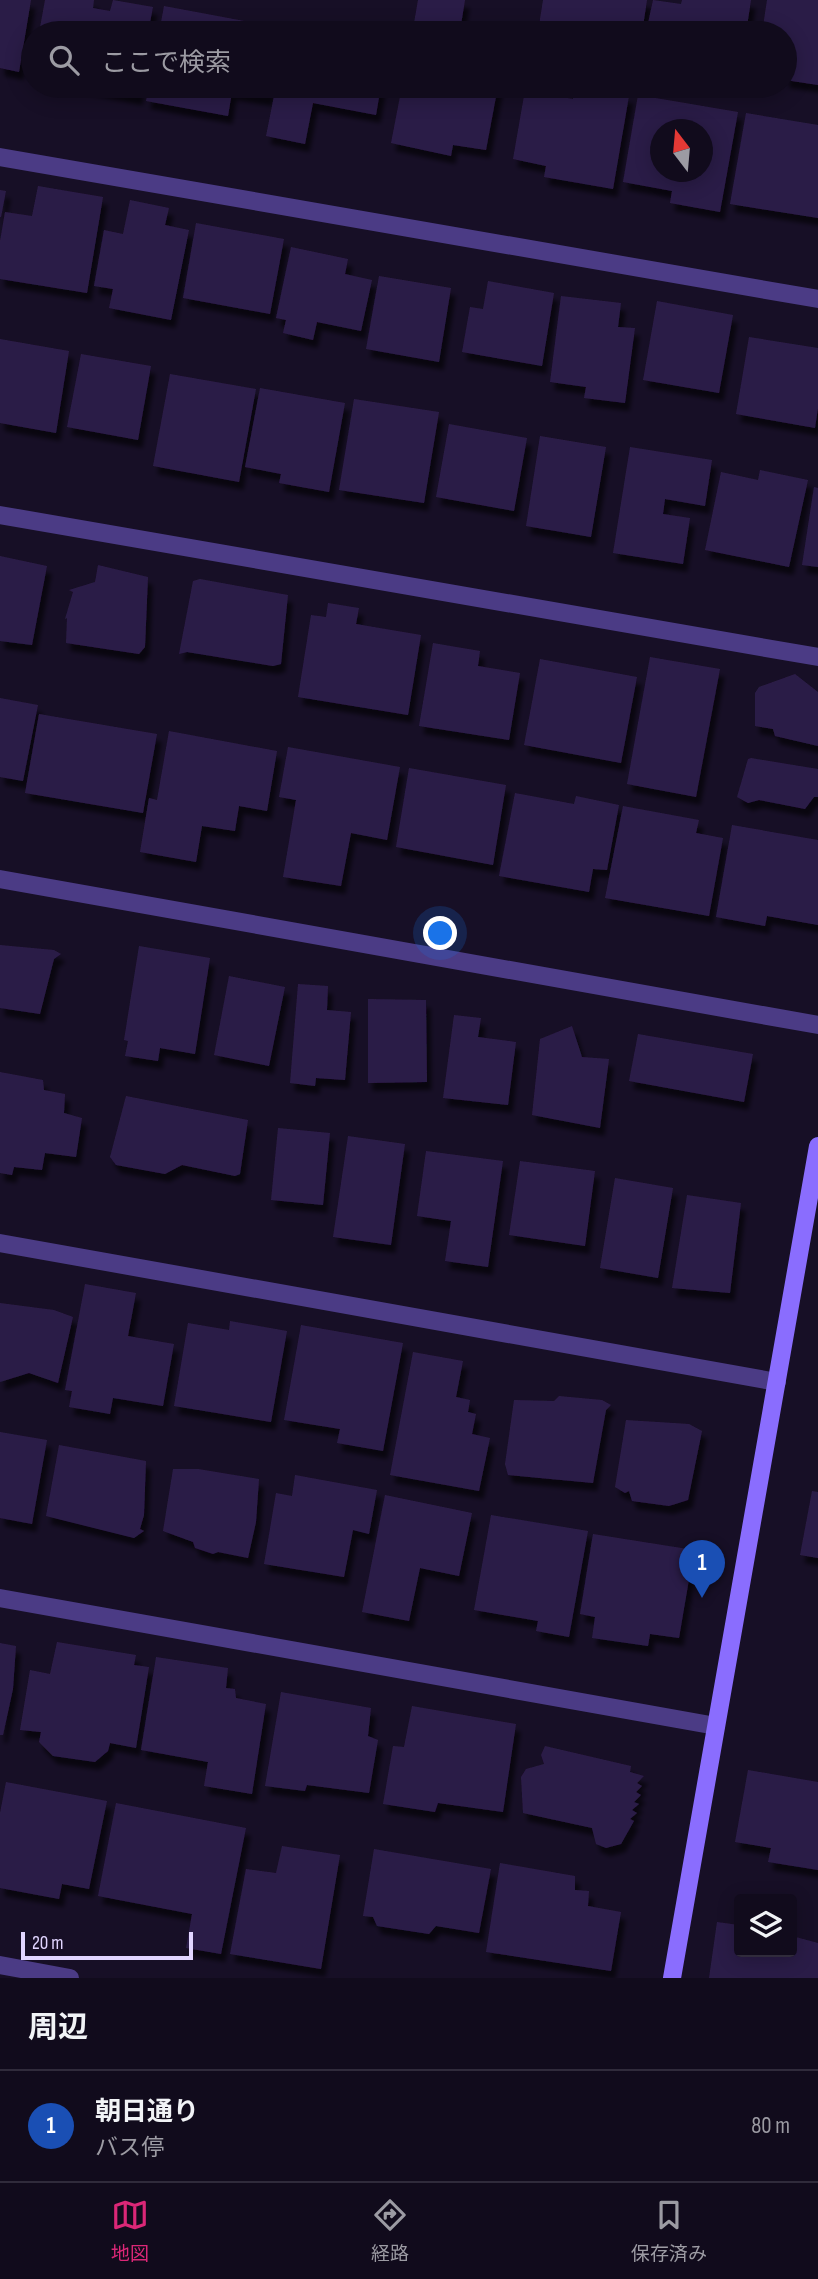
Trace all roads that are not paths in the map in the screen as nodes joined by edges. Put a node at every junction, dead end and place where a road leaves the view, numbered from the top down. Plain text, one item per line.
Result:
1 (0, 158) edge
2 (818, 299) edge
3 (0, 514) edge
4 (818, 657) edge
5 (0, 879) edge
6 (818, 1025) edge
7 (818, 1146) edge
8 (0, 1243) edge
9 (777, 1382) junction
10 (0, 1598) edge
11 (716, 1726) junction
12 (0, 1965) edge
13 (71, 1978) edge
14 (672, 1978) edge

1 - 2 street
3 - 4 street
5 - 6 street
7 - 9 street
8 - 9 street
9 - 11 street
10 - 11 street
11 - 14 street
12 - 13 street

